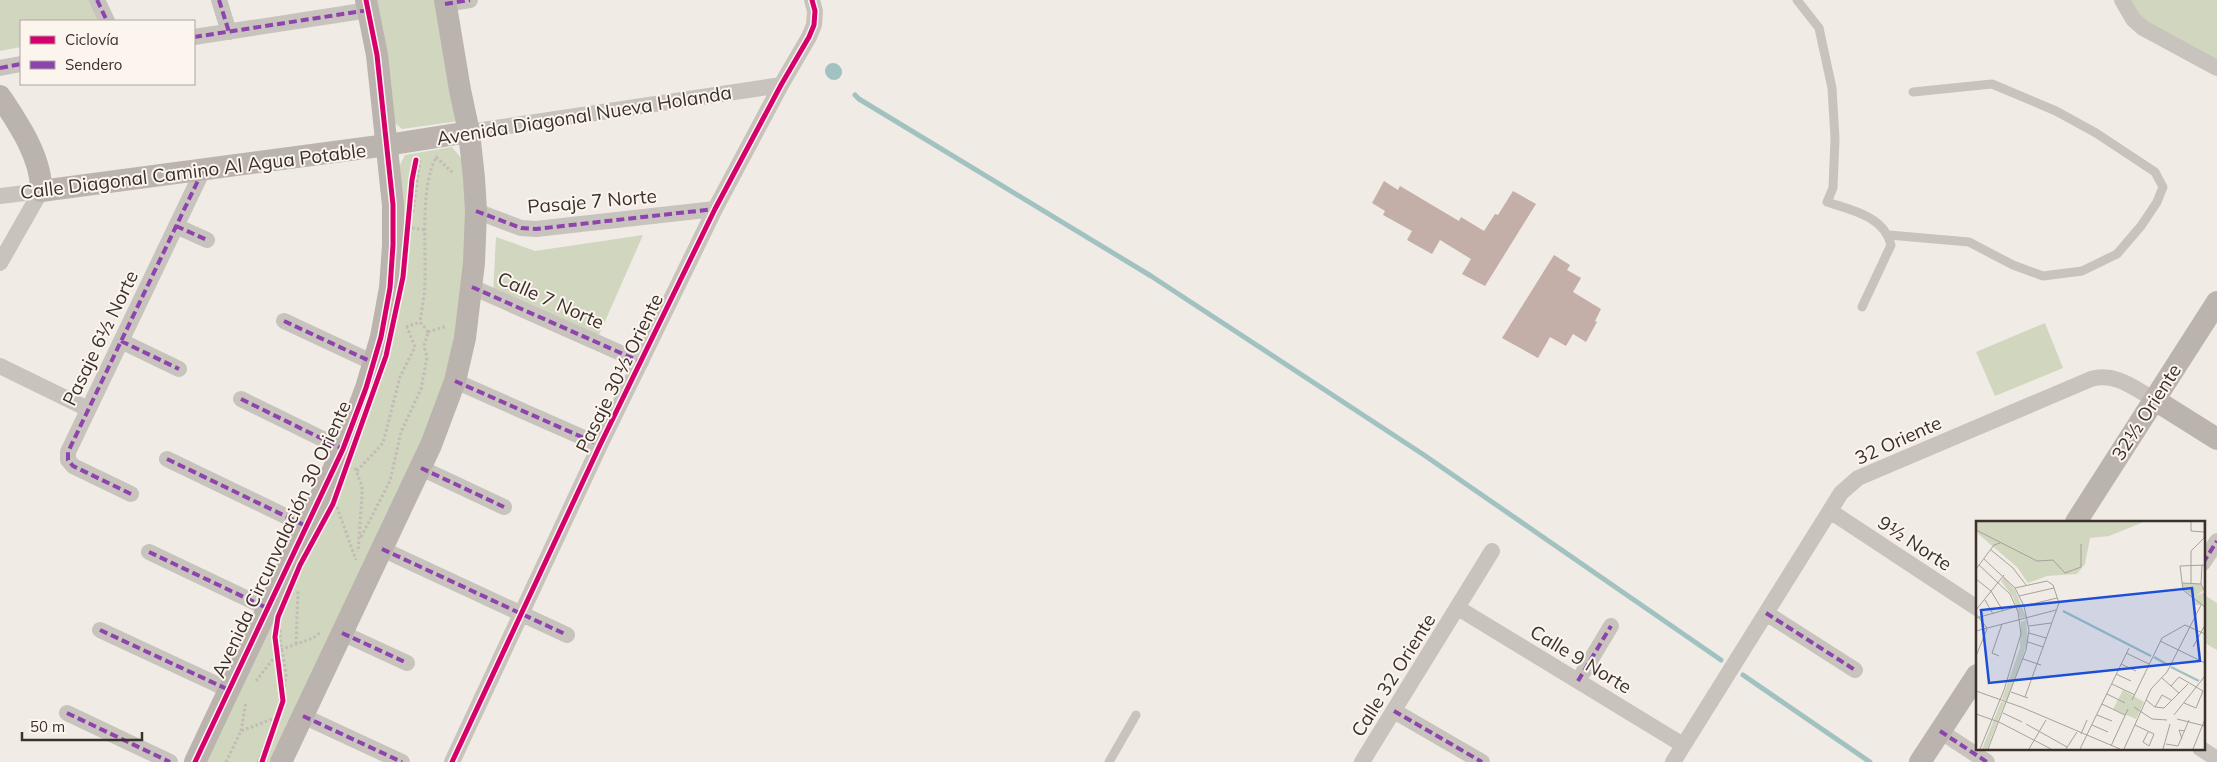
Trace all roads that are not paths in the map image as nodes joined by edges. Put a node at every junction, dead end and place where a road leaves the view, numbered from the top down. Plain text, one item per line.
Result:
1 (97, 0) edge
2 (219, 0) edge
3 (470, 0) edge
4 (812, 0) edge
5 (1797, 0) edge
6 (2122, 0) edge
7 (445, 2) edge
8 (368, 5) edge
9 (107, 20) edge
10 (229, 32) junction
11 (195, 37) edge
12 (20, 64) edge
13 (0, 68) edge
14 (2217, 68) edge
15 (781, 85) junction
16 (1912, 92) dead end
17 (0, 96) edge
18 (470, 132) junction
19 (387, 145) junction
20 (204, 168) junction
21 (41, 191) junction
22 (0, 196) edge
23 (715, 209) junction
24 (476, 211) junction
25 (176, 226) junction
26 (1889, 235) junction
27 (207, 240) dead end
28 (0, 263) edge
29 (472, 287) junction
30 (2217, 302) edge
31 (1862, 307) dead end
32 (284, 321) dead end
33 (121, 342) junction
34 (641, 362) junction
35 (374, 363) junction
36 (0, 366) edge
37 (179, 369) dead end
38 (455, 381) junction
39 (241, 399) dead end
40 (2154, 400) junction
41 (88, 409) junction
42 (2217, 439) edge
43 (600, 445) junction
44 (348, 457) junction
45 (167, 459) dead end
46 (421, 468) junction
47 (131, 494) dead end
48 (504, 507) dead end
49 (1830, 511) junction
50 (2077, 521) edge
51 (306, 526) junction
52 (2217, 541) edge
53 (382, 549) junction
54 (1492, 551) dead end
55 (149, 552) dead end
56 (2204, 561) edge
57 (1976, 607) edge
58 (1458, 608) junction
59 (521, 613) junction
60 (1766, 613) junction
61 (272, 616) junction
62 (1611, 626) dead end
63 (100, 630) dead end
64 (333, 632) junction
65 (567, 635) dead end
66 (407, 663) dead end
67 (1856, 670) dead end
68 (1976, 677) edge
69 (1578, 681) junction
70 (238, 694) junction
71 (1394, 711) junction
72 (67, 713) dead end
73 (1136, 715) dead end
74 (303, 716) junction
75 (1940, 731) junction
76 (1683, 745) junction
77 (2203, 750) edge
78 (2217, 759) edge
79 (170, 762) edge
80 (194, 762) edge
81 (281, 762) edge
82 (402, 762) edge
83 (452, 762) edge
84 (1109, 762) edge
85 (1362, 762) edge
86 (1482, 762) edge
87 (1673, 762) edge
88 (1920, 762) edge
89 (1987, 762) edge

1 - 9 street
2 - 10 street
3 - 7 street
4 - 15 street, Pasaje 30½ Oriente
5 - 26 lane
6 - 14 street
7 - 18 street
8 - 10 street
8 - 19 street, Avenida Circunvalación 30 Oriente
10 - 11 street
12 - 13 street
15 - 18 street, Avenida Diagonal Nueva Holanda
15 - 23 street, Pasaje 30½ Oriente
16 - 26 lane
17 - 21 street
18 - 19 street, Avenida Diagonal Nueva Holanda
18 - 24 street
19 - 20 street, Calle Diagonal Camino Al Agua Potable
19 - 35 street, Avenida Circunvalación 30 Oriente
20 - 21 street, Calle Diagonal Camino Al Agua Potable
20 - 25 street, Pasaje 6½ Norte
21 - 22 street, Calle Diagonal Camino Al Agua Potable
21 - 28 street
23 - 24 street, Pasaje 7 Norte
23 - 34 street, Pasaje 30½ Oriente
24 - 29 street
25 - 27 street
25 - 33 street, Pasaje 6½ Norte
26 - 31 lane
29 - 34 street, Calle 7 Norte
29 - 38 street
30 - 40 street, 32½ Oriente
32 - 35 street
33 - 37 street
33 - 41 street, Pasaje 6½ Norte
34 - 43 street, Pasaje 30½ Oriente
35 - 44 street, Avenida Circunvalación 30 Oriente
36 - 41 street
38 - 43 street
38 - 46 street
39 - 44 street
40 - 42 street
40 - 49 street, 32 Oriente
40 - 50 street, 32½ Oriente
41 - 47 street, Pasaje 6½ Norte
43 - 59 street, Pasaje 30½ Oriente
44 - 51 street, Avenida Circunvalación 30 Oriente
45 - 51 street
46 - 48 street
46 - 53 street
49 - 57 street, 9½ Norte
49 - 60 street, 32 Oriente
51 - 61 street, Avenida Circunvalación 30 Oriente
52 - 56 street
53 - 59 street
53 - 64 street
54 - 58 street, Calle 32 Oriente
55 - 61 street
58 - 69 street, Calle 9 Norte
58 - 71 street, Calle 32 Oriente
59 - 65 street
59 - 83 street, Pasaje 30½ Oriente
60 - 67 street
60 - 76 street, 32 Oriente
61 - 70 street, Avenida Circunvalación 30 Oriente
62 - 69 street
63 - 70 street
64 - 66 street
64 - 74 street
68 - 75 street
69 - 76 street, Calle 9 Norte
70 - 80 street, Avenida Circunvalación 30 Oriente
71 - 85 street, Calle 32 Oriente
71 - 86 street
72 - 79 street
73 - 84 lane
74 - 81 street
74 - 82 street
75 - 88 street
75 - 89 street
76 - 87 street, 32 Oriente
77 - 78 street

